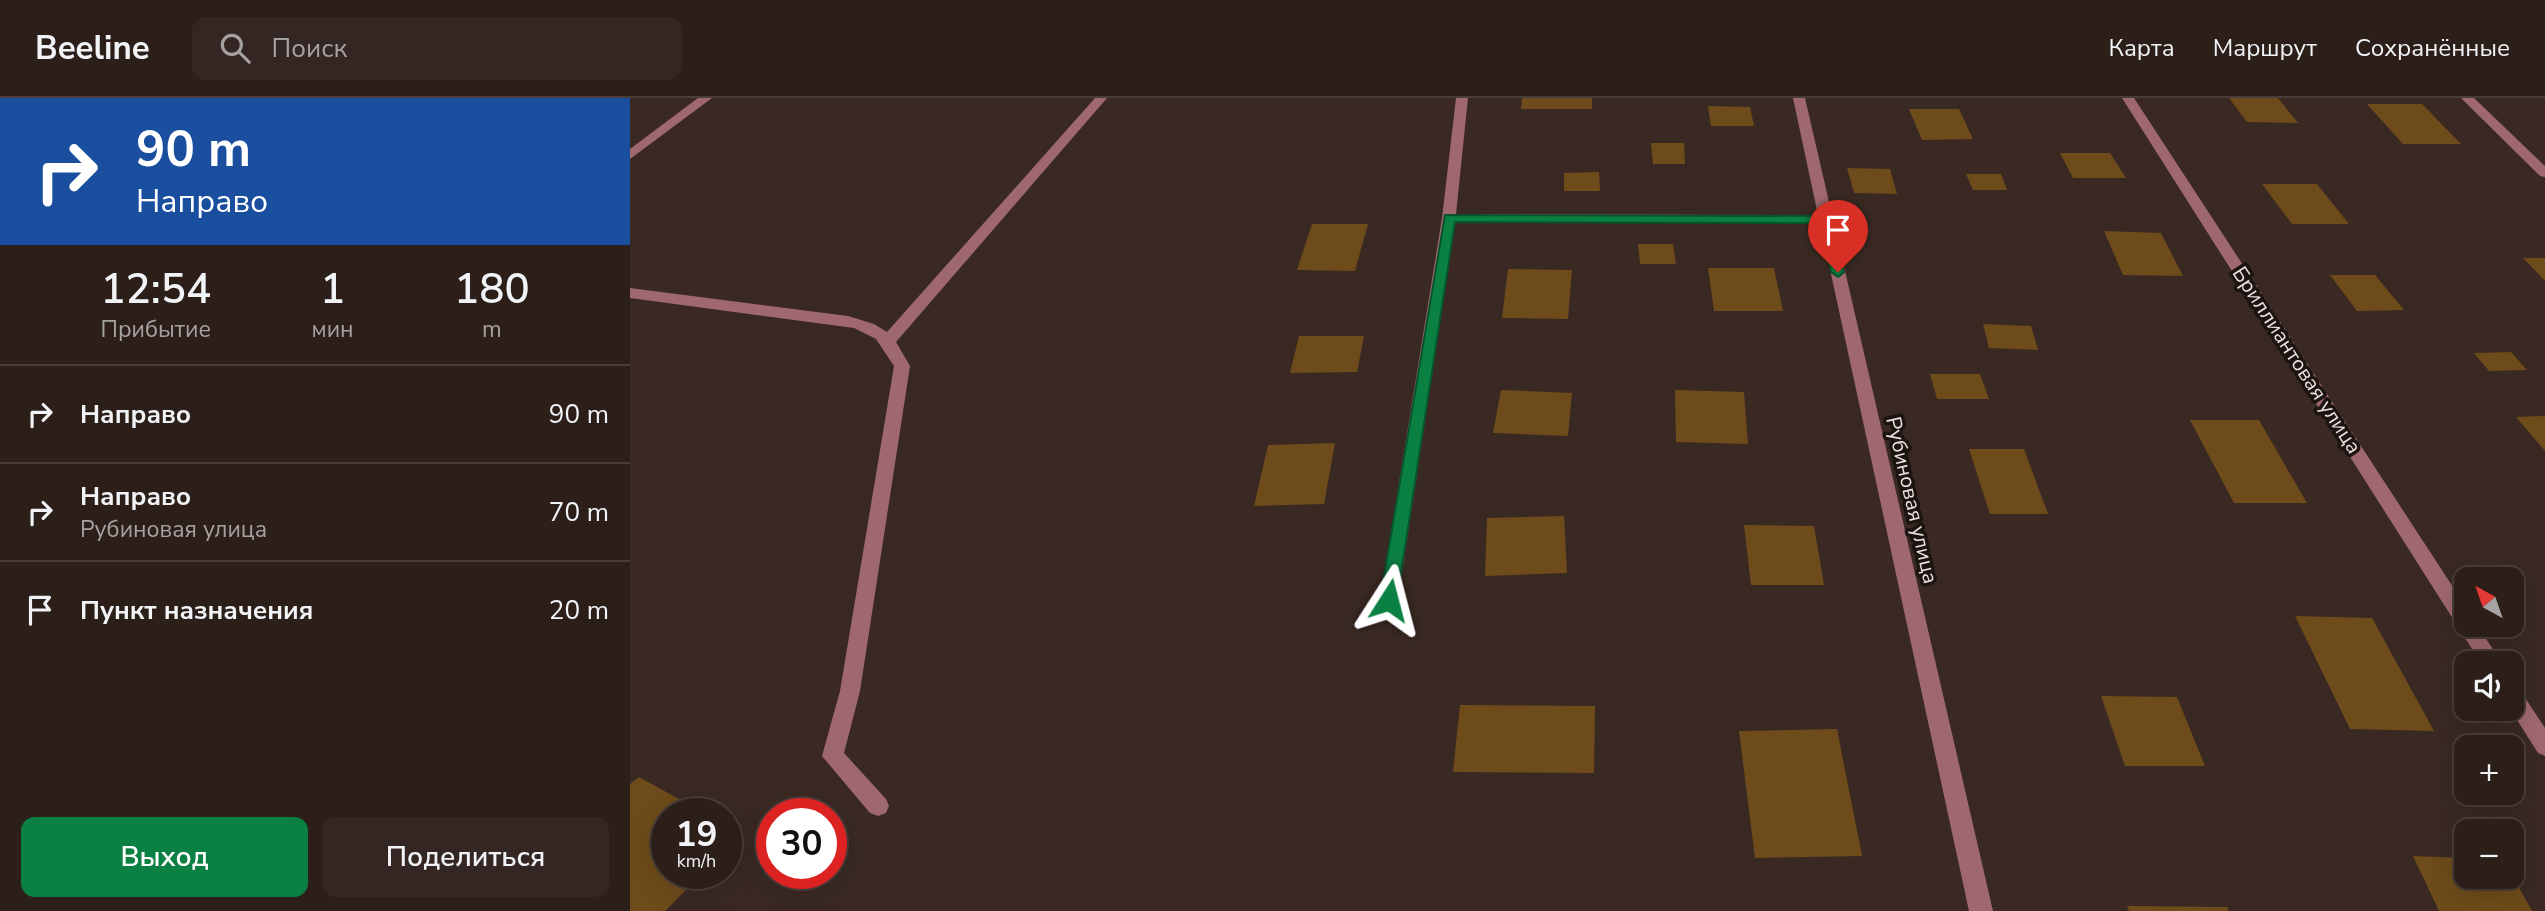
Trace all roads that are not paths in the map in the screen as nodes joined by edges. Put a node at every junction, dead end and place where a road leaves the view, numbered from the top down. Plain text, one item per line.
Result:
1 (706, 98) edge
2 (1101, 98) edge
3 (1462, 98) edge
4 (1799, 98) edge
5 (2128, 98) edge
6 (2467, 98) edge
7 (630, 155) edge
8 (2545, 173) edge
9 (1449, 218) junction
10 (1826, 219) junction
11 (630, 293) edge
12 (889, 340) junction
13 (1389, 600) dead end
14 (2454, 605) edge
15 (2524, 713) edge
16 (2545, 746) edge
17 (878, 806) dead end
18 (1981, 911) edge

1 - 7 street
2 - 12 street
3 - 9 street
4 - 10 street, Рубиновая улица
5 - 14 street, Бриллиантовая улица
6 - 8 street
9 - 10 street
9 - 13 street
10 - 18 street, Рубиновая улица
11 - 12 street
12 - 17 street
15 - 16 street

